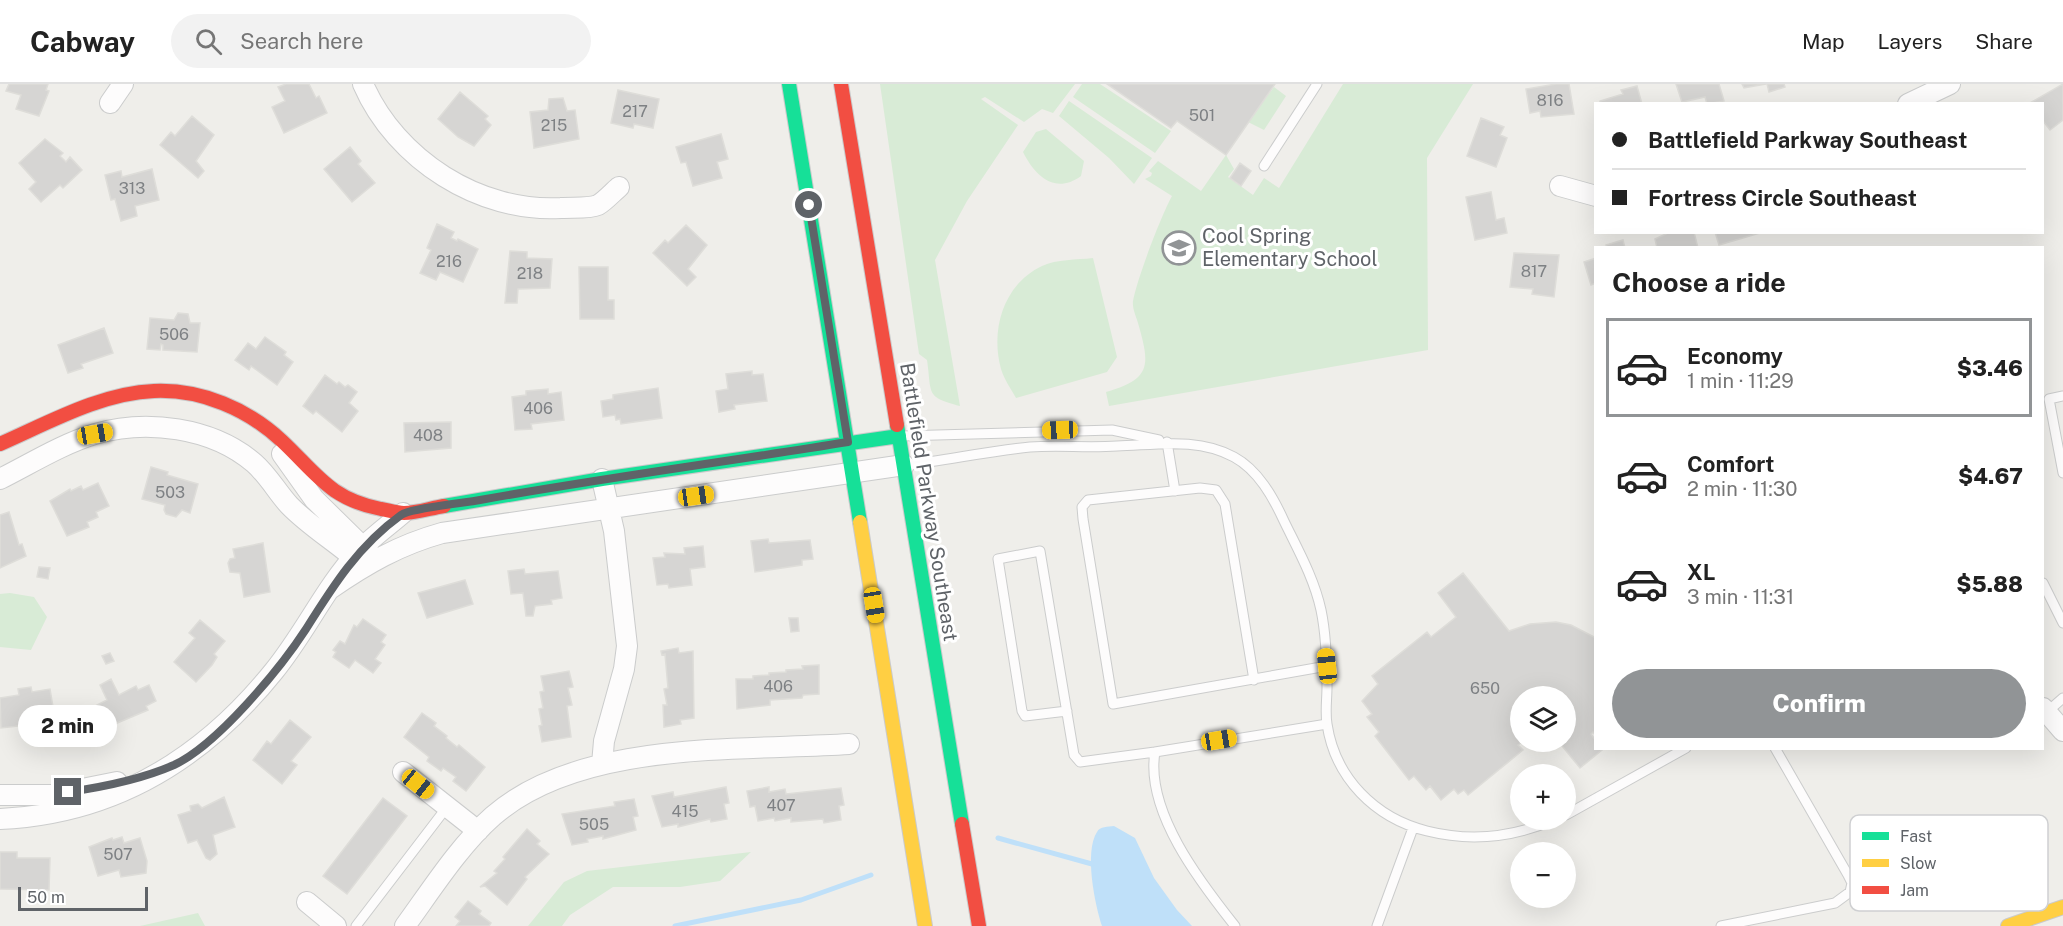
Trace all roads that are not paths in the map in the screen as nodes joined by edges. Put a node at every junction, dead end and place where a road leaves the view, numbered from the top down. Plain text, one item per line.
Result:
1 (123, 84) edge
2 (363, 84) edge
3 (789, 84) edge
4 (842, 84) edge
5 (1317, 84) edge
6 (1950, 84) edge
7 (1912, 102) edge
8 (110, 103) dead end
9 (1264, 166) dead end
10 (1560, 186) dead end
11 (619, 187) dead end
12 (1594, 195) edge
13 (2063, 396) edge
14 (2046, 400) edge
15 (254, 419) junction
16 (899, 436) junction
17 (848, 442) junction
18 (1167, 442) junction
19 (0, 444) edge
20 (904, 465) junction
21 (852, 472) junction
22 (2063, 472) edge
23 (0, 479) edge
24 (602, 479) junction
25 (1175, 491) junction
26 (609, 509) junction
27 (403, 513) junction
28 (364, 557) junction
29 (2044, 585) edge
30 (2063, 623) edge
31 (1327, 666) junction
32 (1254, 680) junction
33 (2063, 698) edge
34 (2045, 710) edge
35 (1067, 711) junction
36 (1327, 724) junction
37 (2063, 730) edge
38 (849, 744) dead end
39 (1682, 750) edge
40 (1776, 750) edge
41 (1155, 752) junction
42 (602, 764) junction
43 (174, 765) junction
44 (403, 772) dead end
45 (0, 795) edge
46 (447, 807) junction
47 (1576, 809) edge
48 (0, 819) edge
49 (1413, 828) junction
50 (1527, 830) edge
51 (478, 831) junction
52 (1850, 880) edge
53 (1850, 892) edge
54 (307, 902) dead end
55 (2063, 907) edge
56 (920, 925) edge
57 (336, 926) edge
58 (357, 926) edge
59 (405, 926) edge
60 (979, 926) edge
61 (1235, 926) edge
62 (1377, 926) edge
63 (1721, 926) edge
64 (2008, 926) edge

1 - 8 street
2 - 11 street
3 - 17 main road
4 - 16 main road, Battlefield Parkway Southeast
5 - 9 lane
6 - 7 street
10 - 12 street
13 - 14 lane
14 - 22 lane
15 - 19 main road
15 - 27 main road
15 - 28 street
16 - 17 main road
16 - 18 lane
16 - 20 main road, Battlefield Parkway Southeast
17 - 21 main road
17 - 24 main road
18 - 20 lane
18 - 25 lane
18 - 31 lane
20 - 21 street
20 - 60 main road, Battlefield Parkway Southeast
21 - 26 street
21 - 56 main road
23 - 28 street
24 - 26 street
24 - 27 main road
25 - 32 lane
25 - 32 lane
26 - 28 street
26 - 42 street
27 - 28 street
28 - 43 street
29 - 30 lane
31 - 32 lane
31 - 36 lane
33 - 34 lane
34 - 37 street
35 - 35 lane
35 - 41 lane
36 - 41 lane
36 - 49 lane
38 - 42 street
39 - 47 lane
40 - 52 lane
41 - 61 lane
42 - 51 street
43 - 45 street
43 - 48 street
44 - 46 street
46 - 51 street
46 - 58 lane
49 - 50 lane
49 - 62 lane
51 - 59 street
53 - 63 lane
54 - 57 street
55 - 64 main road

